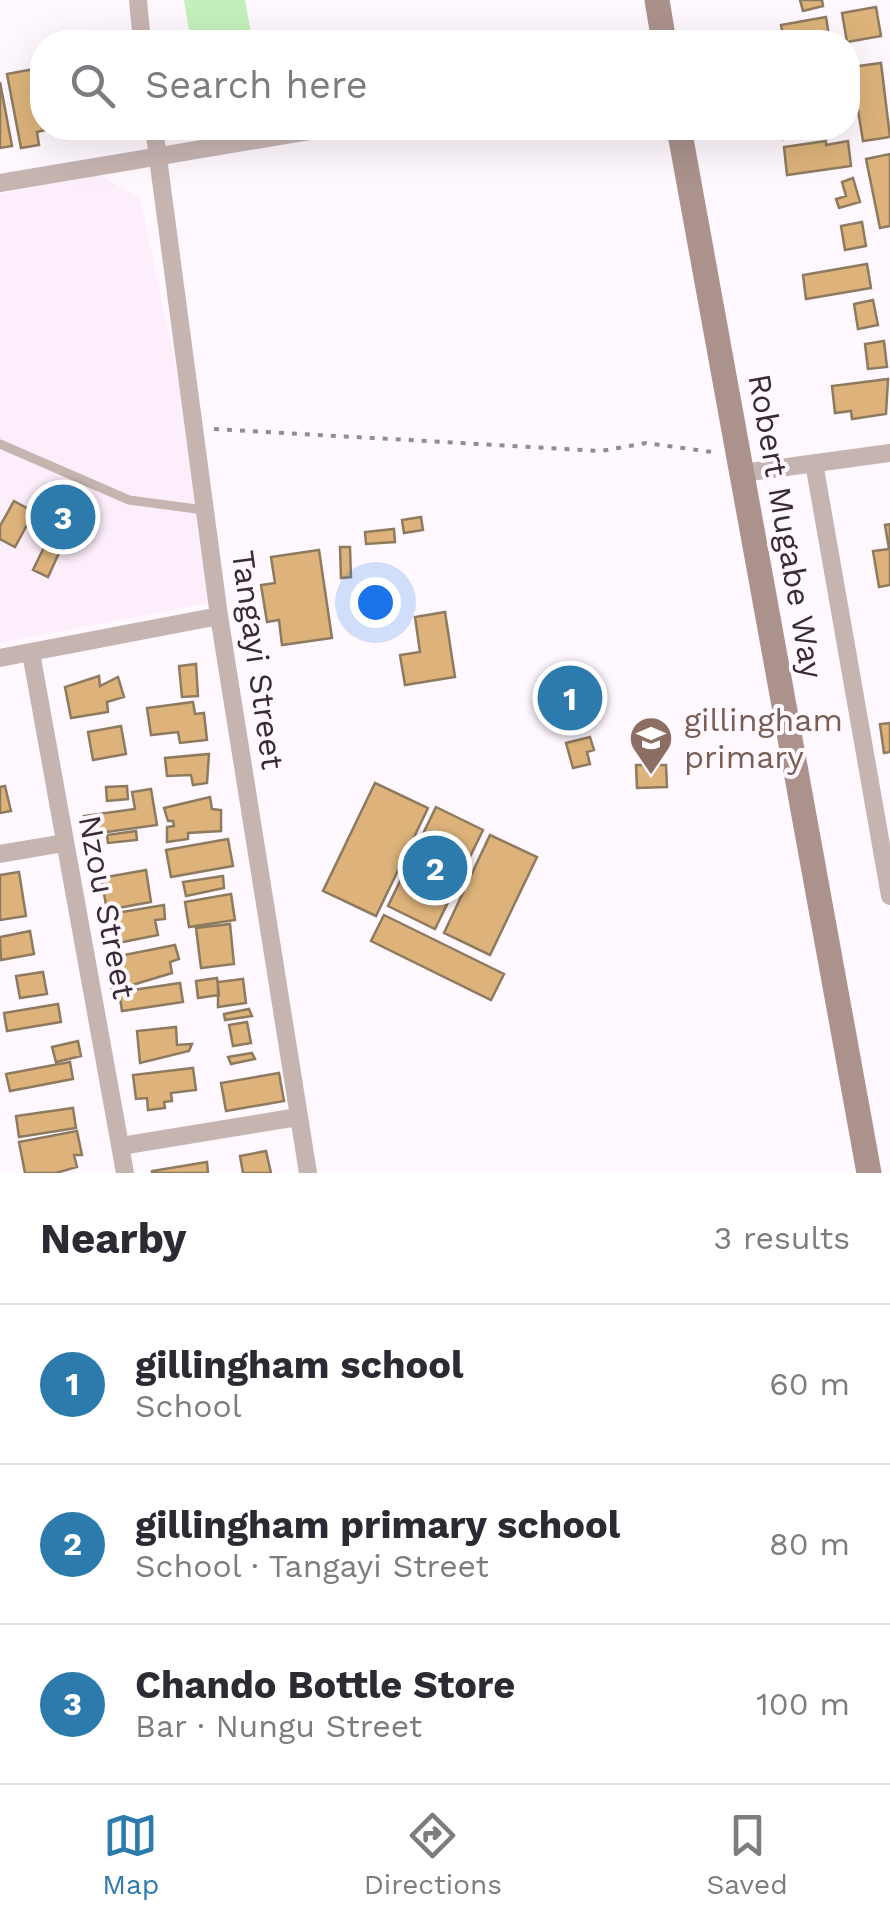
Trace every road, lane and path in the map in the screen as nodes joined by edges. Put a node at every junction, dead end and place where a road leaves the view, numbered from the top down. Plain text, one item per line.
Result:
1 (138, 0) edge
2 (657, 0) edge
3 (141, 30) edge
4 (662, 30) edge
5 (156, 140) edge
6 (249, 140) edge
7 (681, 140) edge
8 (158, 154) junction
9 (0, 183) edge
10 (194, 428) junction
11 (0, 444) edge
12 (890, 453) edge
13 (814, 464) junction
14 (744, 473) junction
15 (206, 510) junction
16 (218, 616) junction
17 (32, 653) junction
18 (0, 658) edge
19 (64, 843) junction
20 (0, 854) edge
21 (890, 896) edge
22 (298, 1117) junction
23 (121, 1146) junction
24 (125, 1173) edge
25 (308, 1173) edge
26 (869, 1173) edge

1 - 3 street
2 - 4 street
5 - 8 street, Tangayi Street
6 - 8 street
7 - 14 street, Robert Mugabe Way
8 - 9 street
8 - 10 street, Tangayi Street
10 - 14 path
10 - 15 street, Tangayi Street
11 - 15 lane
12 - 13 street
13 - 14 street
13 - 21 street
14 - 26 street, Robert Mugabe Way
15 - 16 street, Tangayi Street
16 - 17 street
16 - 22 street, Tangayi Street
17 - 18 street
17 - 19 street, Nzou Street
19 - 20 street
19 - 23 street, Nzou Street
22 - 23 street
22 - 25 street, Tangayi Street
23 - 24 street, Nzou Street

